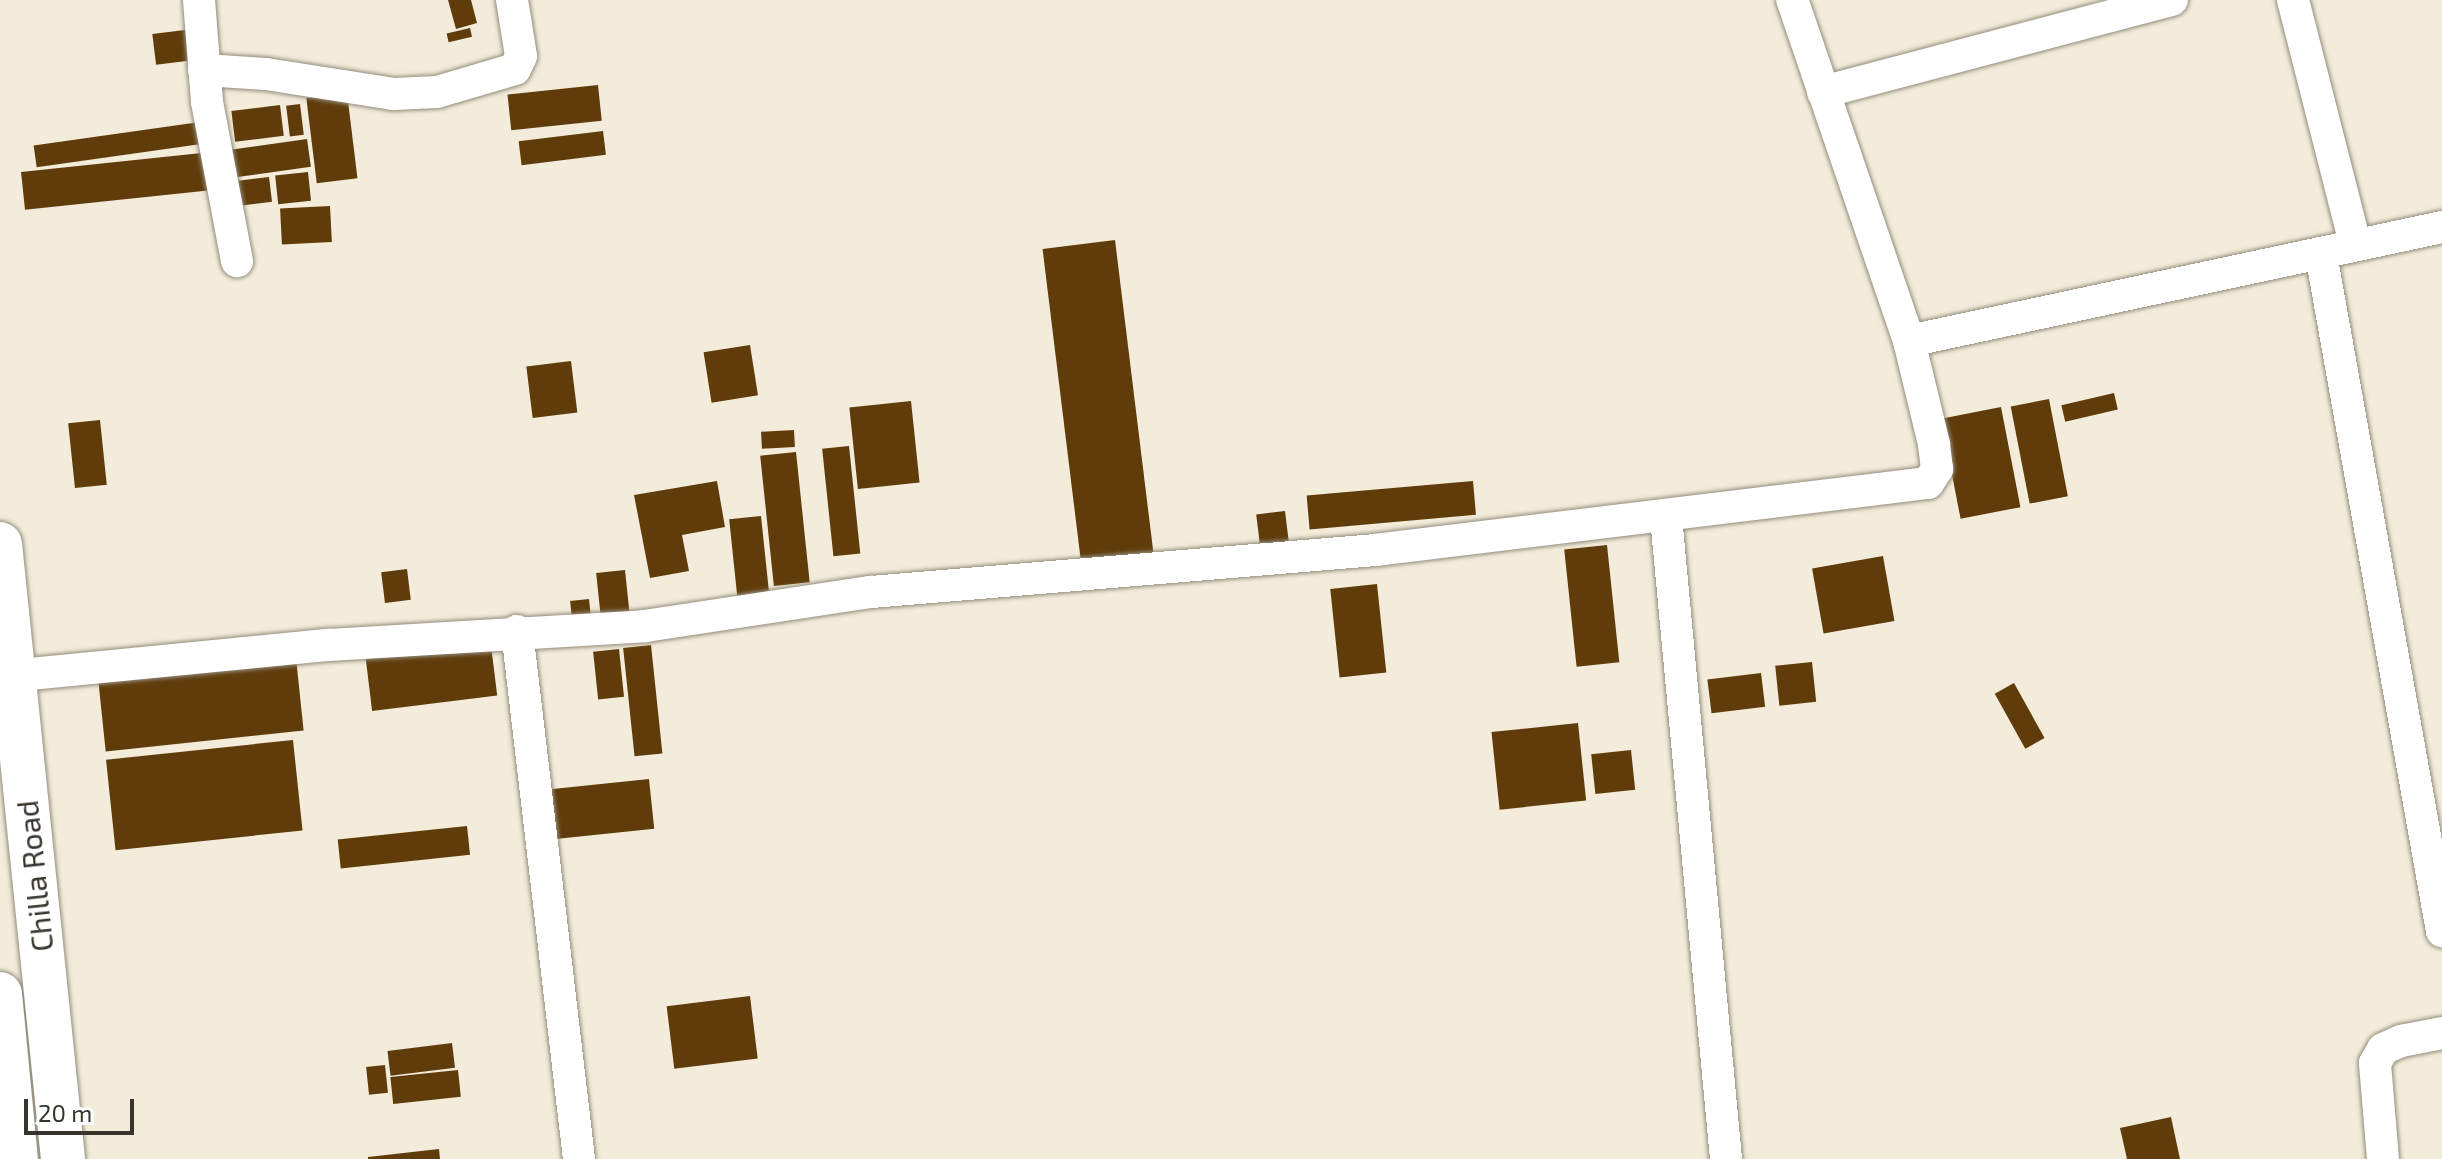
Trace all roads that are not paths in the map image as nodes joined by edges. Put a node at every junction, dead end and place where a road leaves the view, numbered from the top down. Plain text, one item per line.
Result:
1 (199, 0) edge
2 (512, 0) edge
3 (1792, 0) edge
4 (2172, 0) edge
5 (2293, 0) edge
6 (204, 70) junction
7 (1823, 92) junction
8 (2442, 227) edge
9 (2355, 244) junction
10 (2321, 254) junction
11 (237, 261) dead end
12 (1909, 341) junction
13 (1666, 517) junction
14 (0, 544) edge
15 (517, 631) junction
16 (7, 676) edge
17 (2442, 931) edge
18 (0, 994) edge
19 (2442, 1033) edge
20 (16, 1159) edge
21 (63, 1159) edge
22 (579, 1159) edge
23 (1726, 1159) edge
24 (2383, 1159) edge

1 - 6 street
2 - 6 street
3 - 7 street
4 - 7 street
5 - 9 street
6 - 11 street
7 - 12 street
8 - 9 street
9 - 10 street
10 - 12 street
10 - 17 street
12 - 13 street
13 - 15 street
13 - 23 street
14 - 16 main road, Chilla Road
15 - 16 street
15 - 22 street
16 - 21 main road, Chilla Road
18 - 20 main road
19 - 24 street

